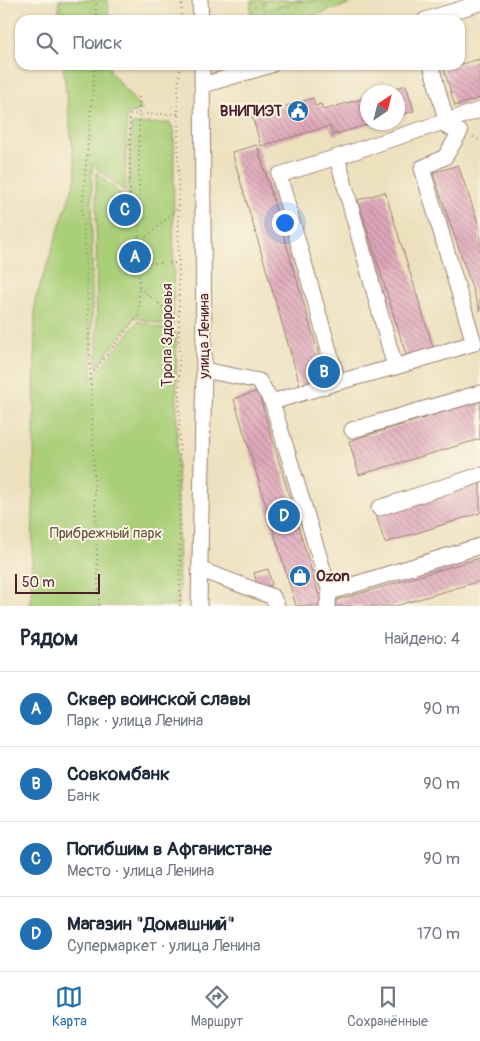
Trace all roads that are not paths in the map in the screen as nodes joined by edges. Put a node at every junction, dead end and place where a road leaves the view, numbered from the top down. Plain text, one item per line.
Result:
1 (200, 0) edge
2 (480, 3) edge
3 (200, 15) edge
4 (441, 15) edge
5 (202, 70) edge
6 (253, 70) edge
7 (433, 70) edge
8 (203, 85) junction
9 (480, 110) edge
10 (446, 121) junction
11 (337, 157) junction
12 (477, 342) edge
13 (396, 367) junction
14 (204, 370) junction
15 (338, 382) junction
16 (480, 393) edge
17 (272, 402) junction
18 (352, 430) dead end
19 (480, 475) edge
20 (379, 508) dead end
21 (480, 546) edge
22 (199, 569) junction
23 (329, 599) edge
24 (199, 606) edge
25 (277, 606) edge

1 - 3 street
2 - 4 street
5 - 8 street, улица Ленина
6 - 8 street
7 - 10 street
8 - 14 street, улица Ленина
9 - 10 street
10 - 11 street
10 - 12 street
11 - 13 street
11 - 15 street
12 - 13 street
13 - 15 street
14 - 17 street
14 - 22 street, улица Ленина
15 - 17 street
16 - 18 street
17 - 23 street
19 - 20 street
21 - 23 street
22 - 24 street, улица Ленина
22 - 25 street

